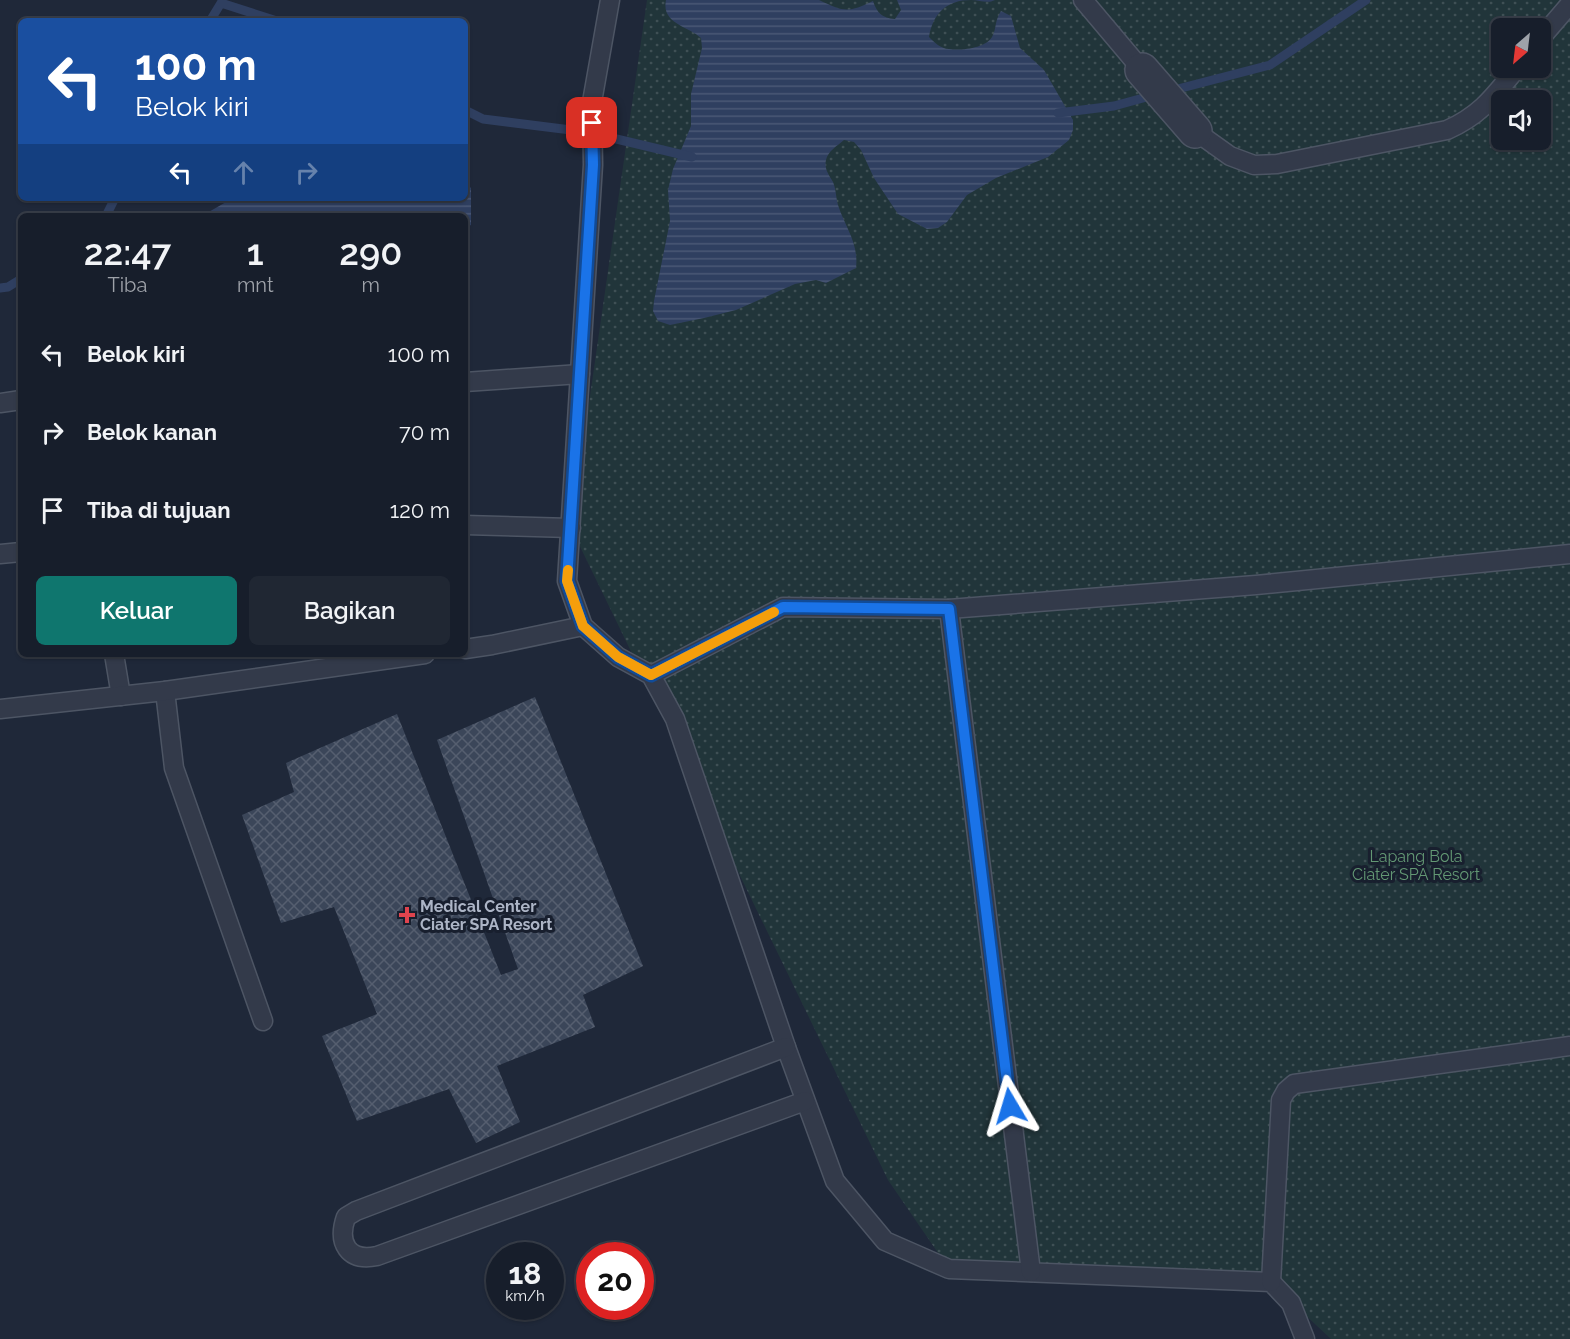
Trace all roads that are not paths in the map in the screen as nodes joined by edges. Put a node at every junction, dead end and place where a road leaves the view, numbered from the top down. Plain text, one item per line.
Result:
1 (610, 0) edge
2 (1083, 0) edge
3 (1570, 4) edge
4 (1551, 26) edge
5 (1142, 70) joint
6 (1509, 78) edge
7 (1195, 131) joint
8 (580, 374) junction
9 (468, 382) edge
10 (18, 400) edge
11 (0, 403) edge
12 (468, 525) edge
13 (571, 528) junction
14 (18, 552) edge
15 (0, 554) edge
16 (1570, 554) edge
17 (949, 609) junction
18 (583, 626) junction
19 (468, 649) edge
20 (114, 657) edge
21 (404, 657) edge
22 (651, 675) junction
23 (165, 691) junction
24 (121, 696) junction
25 (0, 709) edge
26 (263, 1020) dead end
27 (1570, 1046) edge
28 (786, 1047) junction
29 (805, 1101) junction
30 (1031, 1272) junction
31 (1270, 1282) junction
32 (1305, 1339) edge

1 - 8 lane
2 - 5 lane
3 - 4 lane
5 - 7 street
6 - 7 lane
8 - 9 lane
8 - 13 lane
10 - 11 lane
12 - 13 lane
13 - 18 lane
14 - 15 lane
16 - 17 lane
17 - 22 lane
17 - 30 lane
18 - 19 lane
18 - 22 lane
20 - 24 lane
21 - 23 lane
22 - 28 lane
23 - 24 lane
23 - 26 lane
24 - 25 lane
27 - 31 lane
28 - 29 lane
28 - 29 lane
29 - 30 lane
30 - 31 lane
31 - 32 lane

